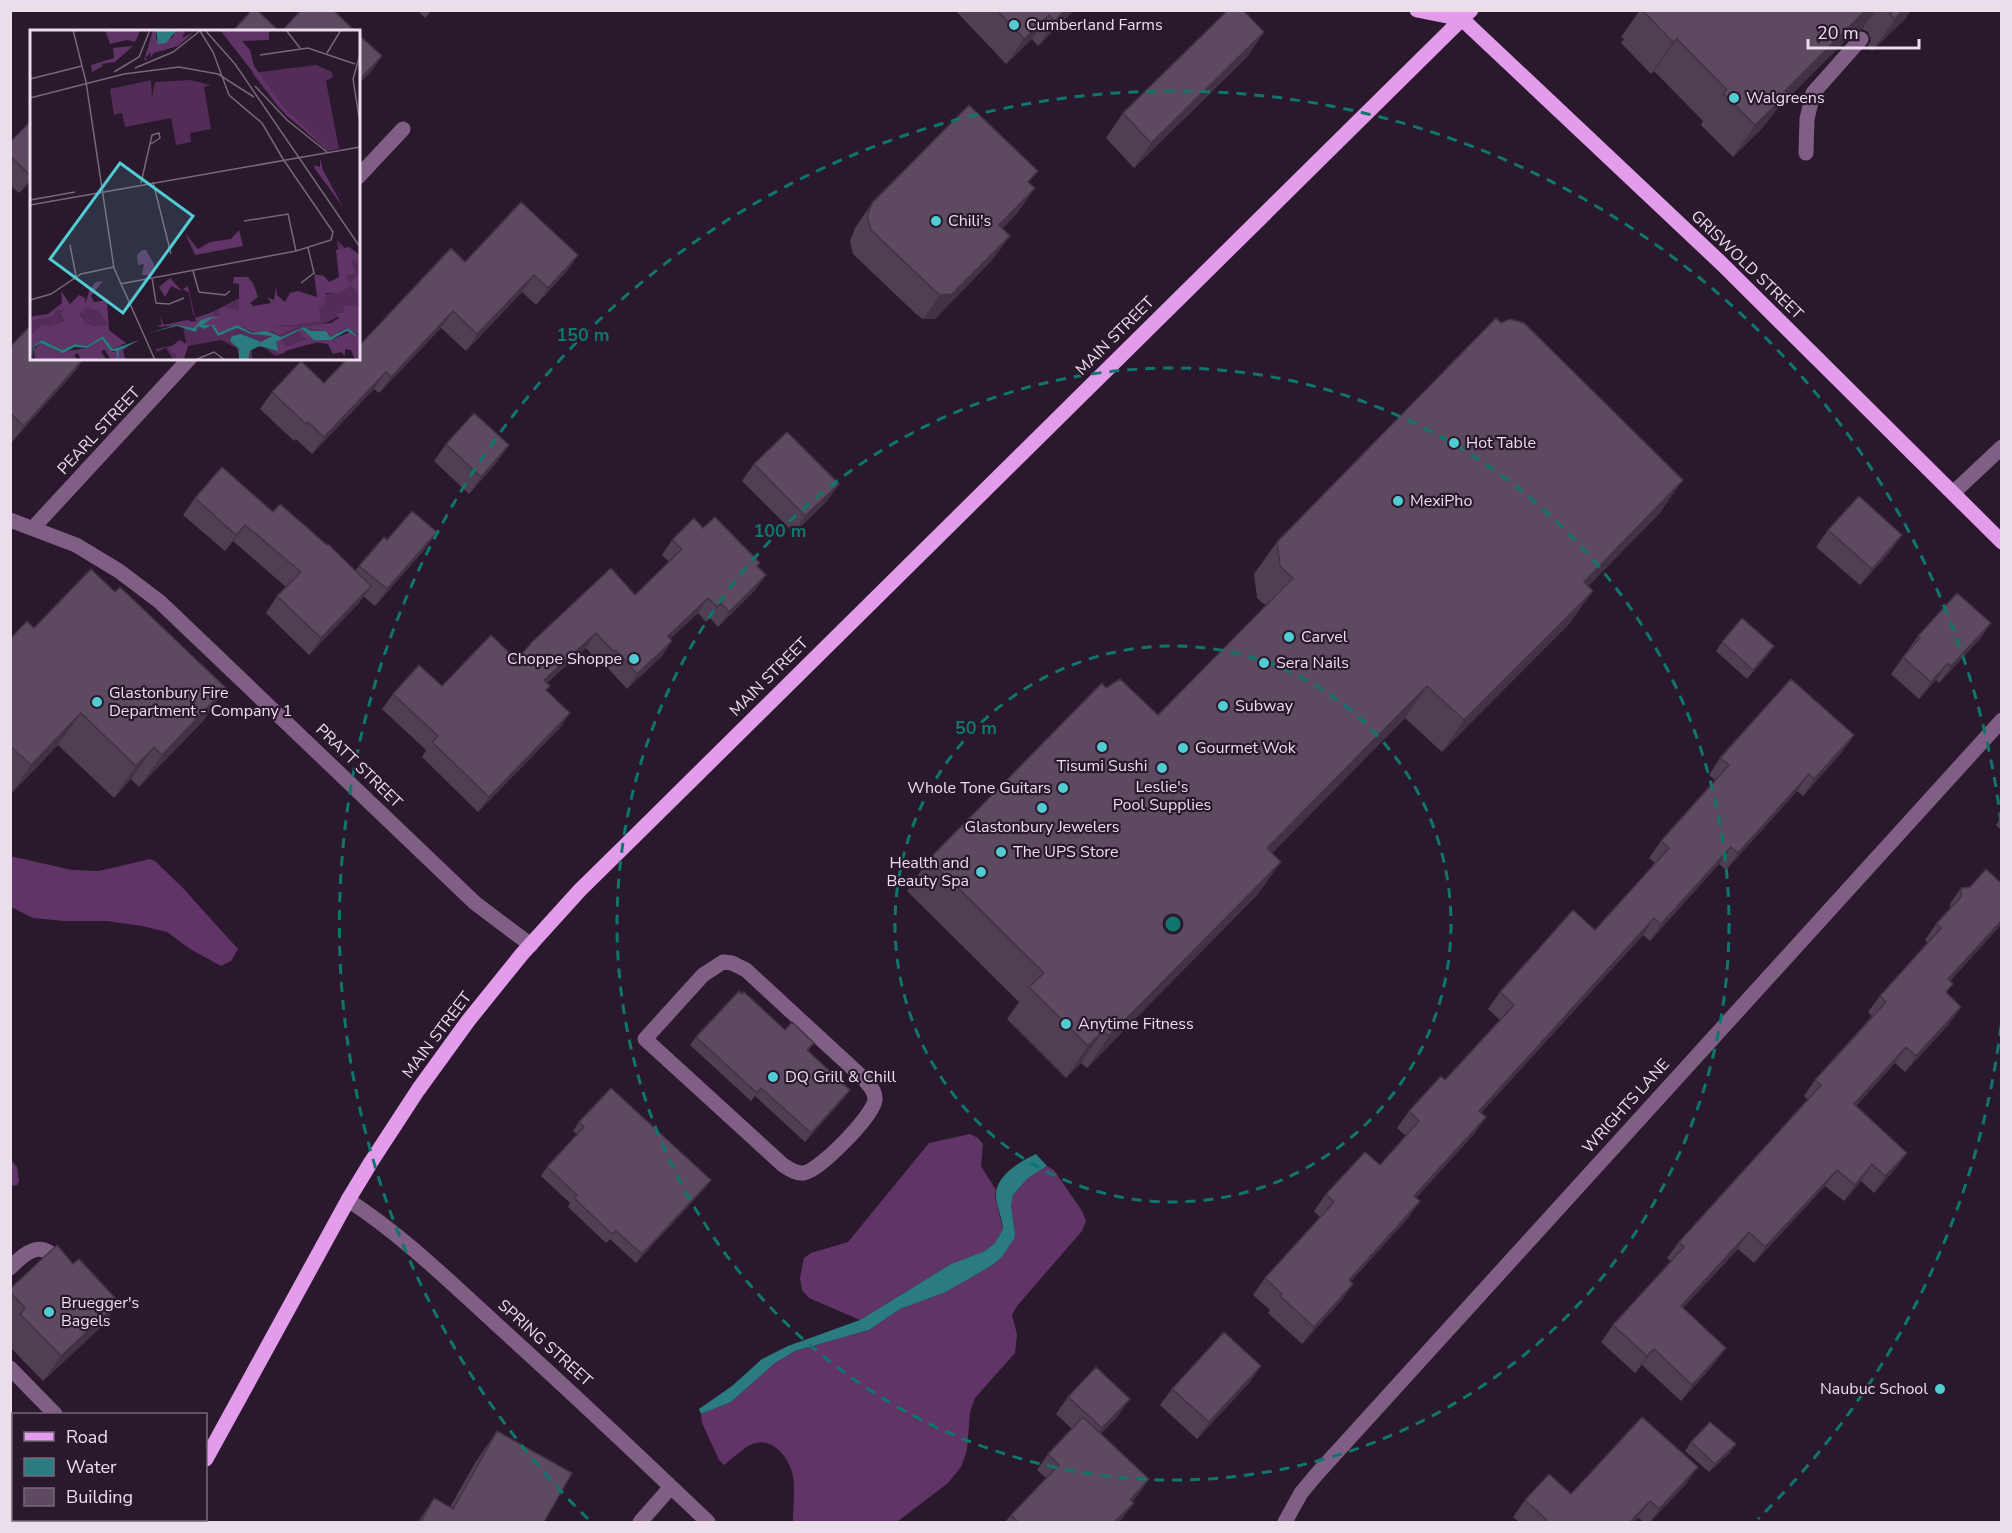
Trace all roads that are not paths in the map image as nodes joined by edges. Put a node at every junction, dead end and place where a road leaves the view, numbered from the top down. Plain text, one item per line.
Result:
1 (1417, 10) edge
2 (1465, 13) edge
3 (1861, 39) dead end
4 (403, 129) dead end
5 (1806, 153) dead end
6 (360, 175) edge
7 (188, 360) edge
8 (2001, 447) edge
9 (1953, 494) junction
10 (10, 520) edge
11 (33, 528) junction
12 (2001, 542) edge
13 (2001, 720) edge
14 (531, 945) junction
15 (645, 1039) joint
16 (348, 1200) junction
17 (10, 1268) edge
18 (74, 1275) edge
19 (10, 1368) edge
20 (55, 1413) edge
21 (207, 1457) edge
22 (672, 1487) junction
23 (640, 1522) edge
24 (708, 1522) edge
25 (1285, 1522) edge

1 - 2 main road
2 - 9 main road, GRISWOLD STREET
2 - 14 main road, MAIN STREET
3 - 5 street
4 - 6 street
7 - 11 street, PEARL STREET
8 - 9 street
9 - 12 main road, GRISWOLD STREET
10 - 11 street, PRATT STREET
11 - 14 street, PRATT STREET
13 - 25 street, WRIGHTS LANE
14 - 16 main road, MAIN STREET
15 - 15 street
16 - 21 main road, MAIN STREET
16 - 22 street, SPRING STREET
17 - 18 street
19 - 20 street
22 - 23 street
22 - 24 street, SPRING STREET

